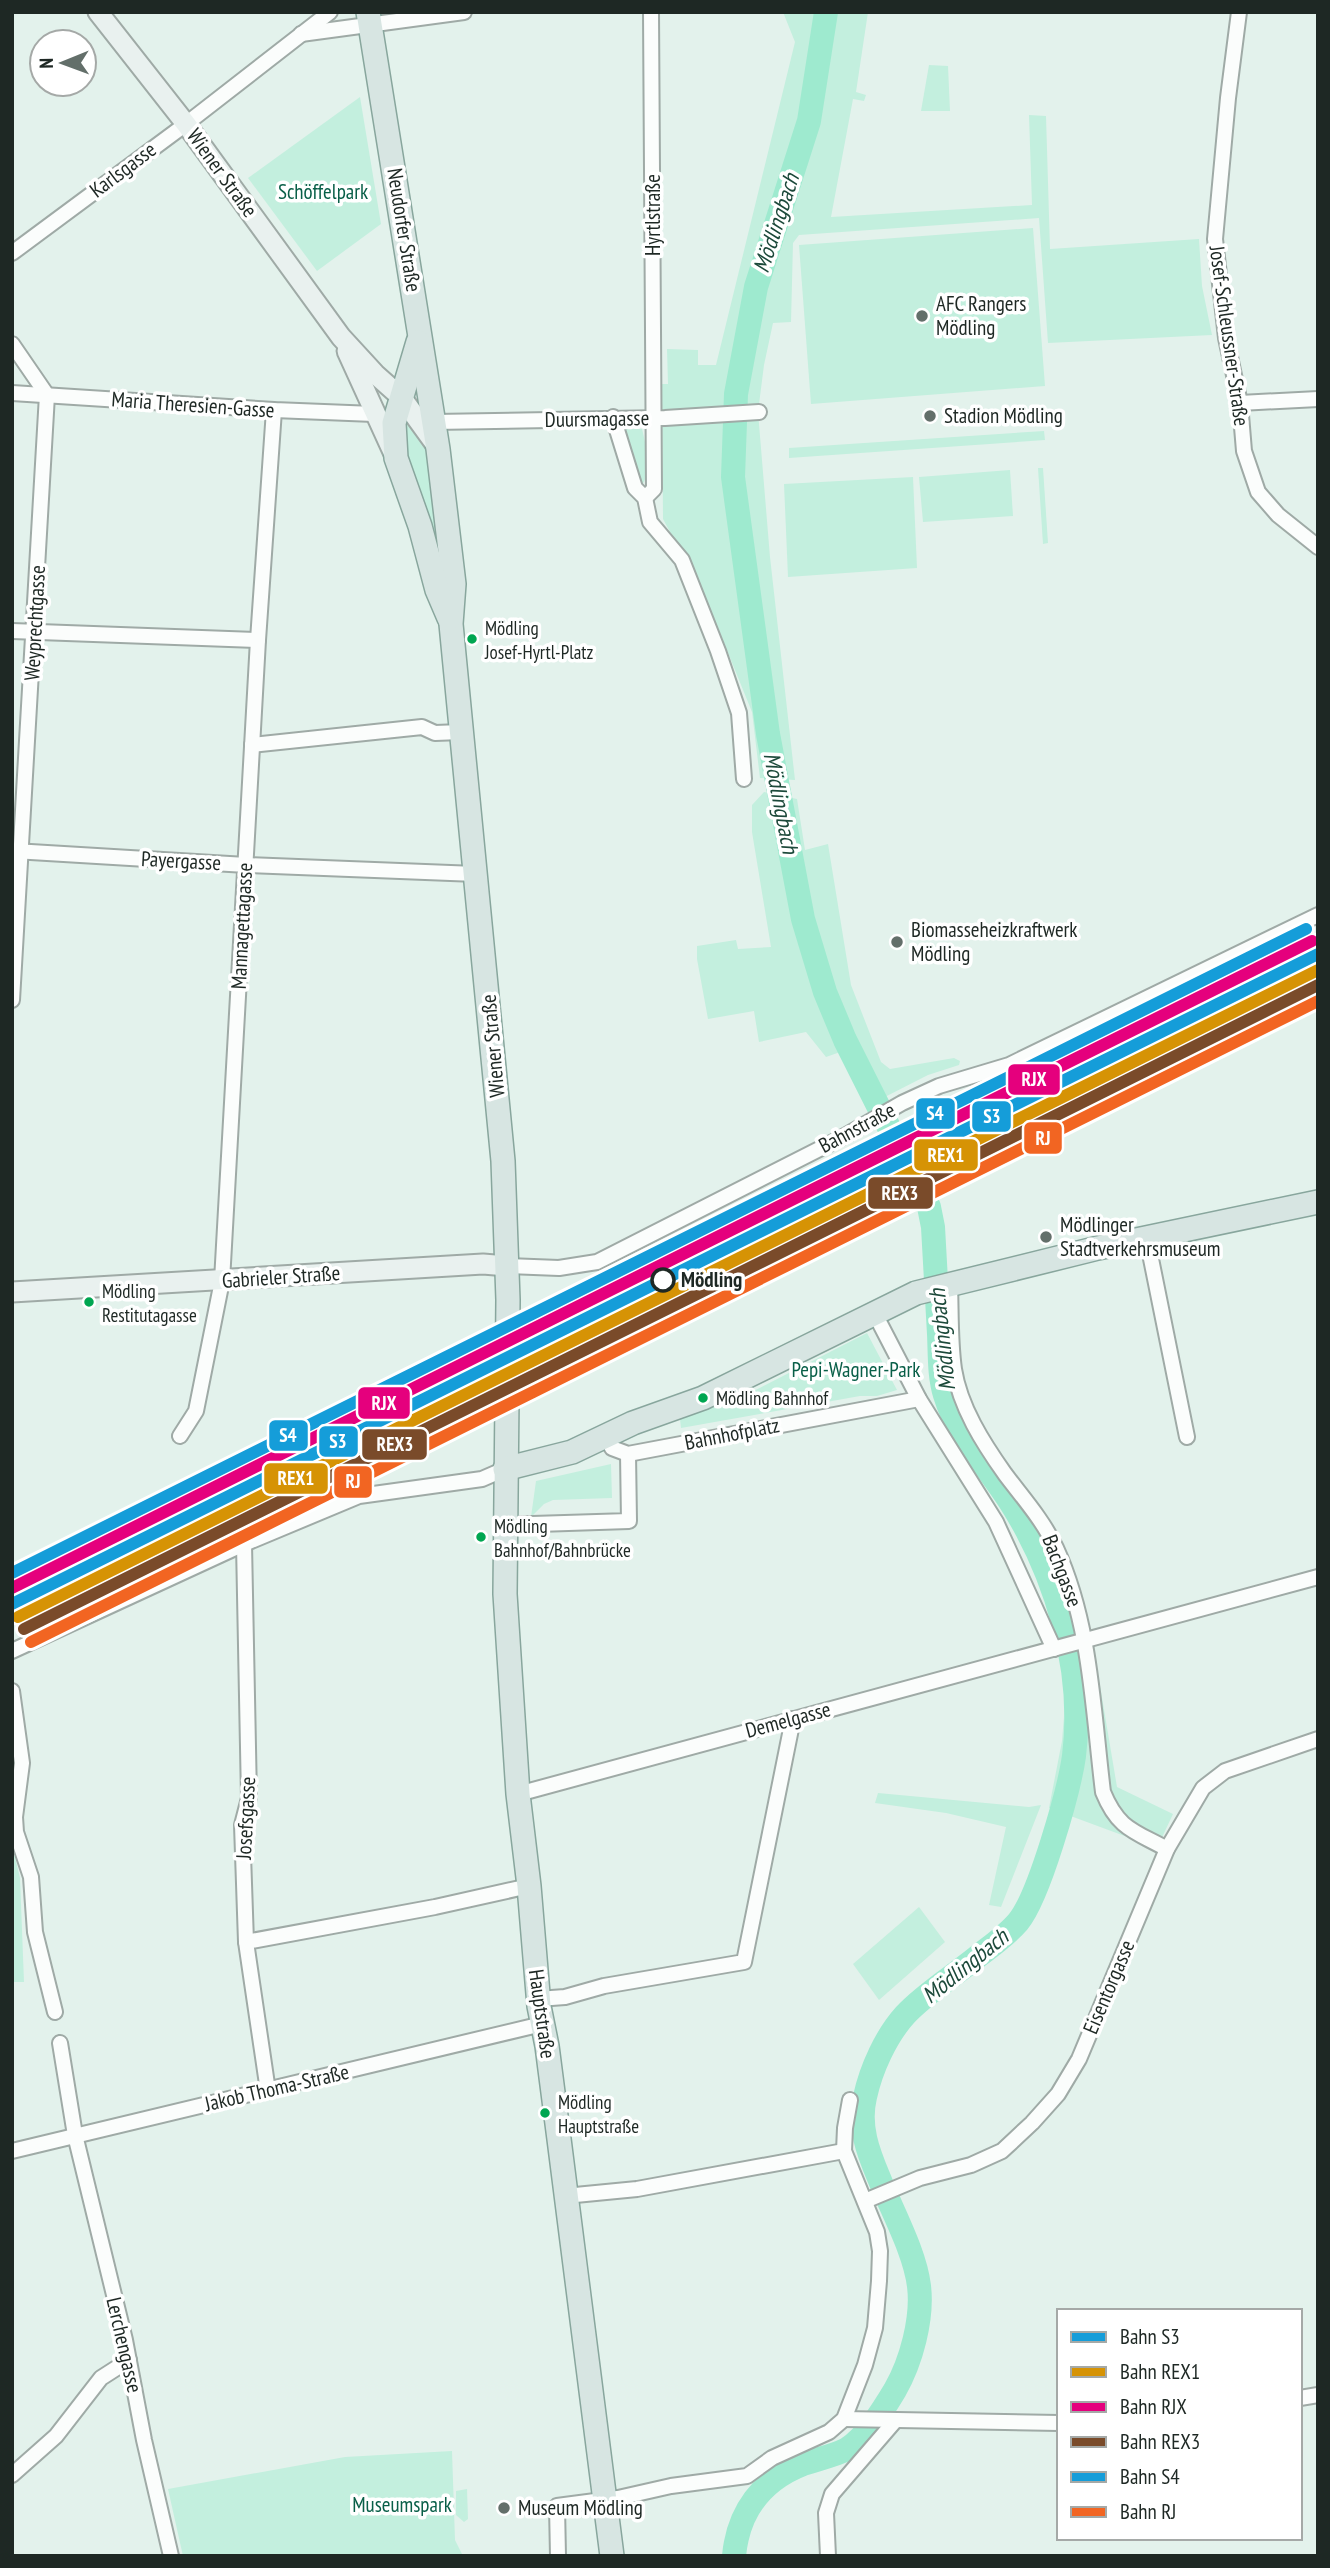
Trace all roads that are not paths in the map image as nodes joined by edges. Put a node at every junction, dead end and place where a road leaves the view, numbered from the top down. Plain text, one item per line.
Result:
1 (98, 12) edge
2 (330, 12) edge
3 (464, 12) edge
4 (651, 12) edge
5 (1239, 12) edge
6 (369, 19) edge
7 (300, 34) junction
8 (186, 124) junction
9 (12, 253) edge
10 (421, 333) junction
11 (341, 337) junction
12 (12, 344) edge
13 (12, 393) edge
14 (47, 395) junction
15 (402, 398) junction
16 (1318, 399) edge
17 (1240, 403) junction
18 (274, 410) junction
19 (753, 413) dead end
20 (374, 414) junction
21 (613, 417) junction
22 (654, 418) junction
23 (435, 422) junction
24 (438, 449) junction
25 (396, 458) junction
26 (645, 498) junction
27 (1318, 547) edge
28 (451, 624) junction
29 (12, 631) edge
30 (35, 631) junction
31 (258, 640) junction
32 (461, 732) junction
33 (252, 745) junction
34 (744, 779) dead end
35 (17, 851) edge
36 (246, 865) junction
37 (476, 874) junction
38 (1318, 915) edge
39 (12, 1000) edge
40 (1318, 1202) edge
41 (1147, 1239) junction
42 (507, 1266) junction
43 (222, 1281) junction
44 (933, 1288) junction
45 (12, 1292) edge
46 (875, 1314) junction
47 (919, 1399) junction
48 (180, 1436) dead end
49 (607, 1437) junction
50 (1187, 1437) dead end
51 (628, 1454) junction
52 (505, 1469) junction
53 (505, 1525) junction
54 (244, 1544) junction
55 (1318, 1577) edge
56 (1081, 1642) junction
57 (1055, 1647) junction
58 (12, 1651) edge
59 (12, 1691) edge
60 (793, 1719) junction
61 (1318, 1739) edge
62 (518, 1794) junction
63 (1167, 1849) junction
64 (529, 1886) junction
65 (246, 1942) junction
66 (538, 1999) junction
67 (55, 2011) dead end
68 (542, 2024) junction
69 (61, 2043) dead end
70 (268, 2091) junction
71 (850, 2100) dead end
72 (75, 2135) junction
73 (12, 2151) edge
74 (844, 2151) junction
75 (565, 2196) junction
76 (870, 2199) junction
77 (129, 2360) junction
78 (844, 2419) junction
79 (890, 2420) junction
80 (1057, 2423) edge
81 (12, 2475) edge
82 (604, 2500) junction
83 (558, 2550) edge
84 (171, 2556) edge
85 (612, 2556) edge
86 (828, 2556) edge

1 - 8 main road, Wiener Straße
2 - 7 street, Karlsgasse
3 - 6 street
4 - 22 street, Hyrtlstraße
5 - 17 street, Josef-Schleussner-Straße
6 - 7 street
6 - 10 main road, Neudorfer Straße
7 - 8 street, Karlsgasse
8 - 9 street, Karlsgasse
8 - 11 main road, Wiener Straße
10 - 15 main road, Wiener Straße
10 - 23 main road, Neudorfer Straße
11 - 15 main road, Wiener Straße
11 - 20 main road, Wiener Straße
12 - 14 street
13 - 14 street, Maria Theresien-Gasse
14 - 18 street, Maria Theresien-Gasse
14 - 30 street, Weyprechtgasse
15 - 24 main road, Wiener Straße
15 - 25 main road, Wiener Straße
16 - 17 street
17 - 27 street, Josef-Schleussner-Straße
18 - 20 street, Maria Theresien-Gasse
18 - 31 street, Mannagettagasse
19 - 22 street, Duursmagasse
20 - 25 main road, Wiener Straße
21 - 22 street, Duursmagasse
21 - 23 street, Duursmagasse
21 - 26 street
22 - 26 street, Hyrtlstraße
23 - 24 main road, Neudorfer Straße
24 - 28 main road, Wiener Straße
25 - 28 main road, Wiener Straße
26 - 34 street
28 - 32 main road, Wiener Straße
29 - 30 street
30 - 31 street
30 - 35 street, Weyprechtgasse
31 - 33 street, Mannagettagasse
32 - 33 street
32 - 37 main road, Wiener Straße
33 - 36 street, Mannagettagasse
35 - 36 street, Payergasse
35 - 39 street, Weyprechtgasse
36 - 37 street, Payergasse
36 - 43 street, Mannagettagasse
37 - 42 main road, Wiener Straße
38 - 42 street, Bahnstraße
40 - 41 main road, Bahnhofplatz
41 - 44 main road, Bahnhofplatz
41 - 50 street
42 - 43 main road, Gabrieler Straße
42 - 52 main road, Wiener Straße
43 - 45 main road, Gabrieler Straße
43 - 48 street, Mannagettagasse
44 - 46 main road, Bahnhofplatz
44 - 56 street, Bachgasse
46 - 47 street, Bachgasse
46 - 49 main road, Bahnhofplatz
47 - 51 street, Bahnhofplatz
47 - 57 street, Bachgasse
49 - 51 street
49 - 52 main road, Bahnhofplatz
51 - 53 street
52 - 53 main road, Hauptstraße
52 - 54 street
53 - 62 main road, Hauptstraße
54 - 58 street
54 - 65 street, Josefsgasse
55 - 56 street
56 - 57 street, Demelgasse
56 - 63 street, Bachgasse
57 - 60 street, Demelgasse
59 - 67 street
60 - 62 street, Demelgasse
60 - 66 street
61 - 63 street, Eisentorgasse
62 - 64 main road, Hauptstraße
63 - 76 street, Eisentorgasse
64 - 65 street
64 - 66 main road, Hauptstraße
65 - 70 street, Josefsgasse
66 - 68 main road, Hauptstraße
68 - 70 street, Jakob Thoma-Straße
68 - 75 main road, Hauptstraße
69 - 72 street, Lerchengasse
70 - 72 street, Jakob Thoma-Straße
71 - 74 street
72 - 73 street, Jakob Thoma-Straße
72 - 77 street, Lerchengasse
74 - 75 street
74 - 76 street
75 - 82 main road, Hauptstraße
76 - 78 street
77 - 81 street
77 - 84 street, Lerchengasse
78 - 79 street
78 - 82 street
79 - 80 street
79 - 86 street
82 - 83 street
82 - 85 main road, Hauptstraße

